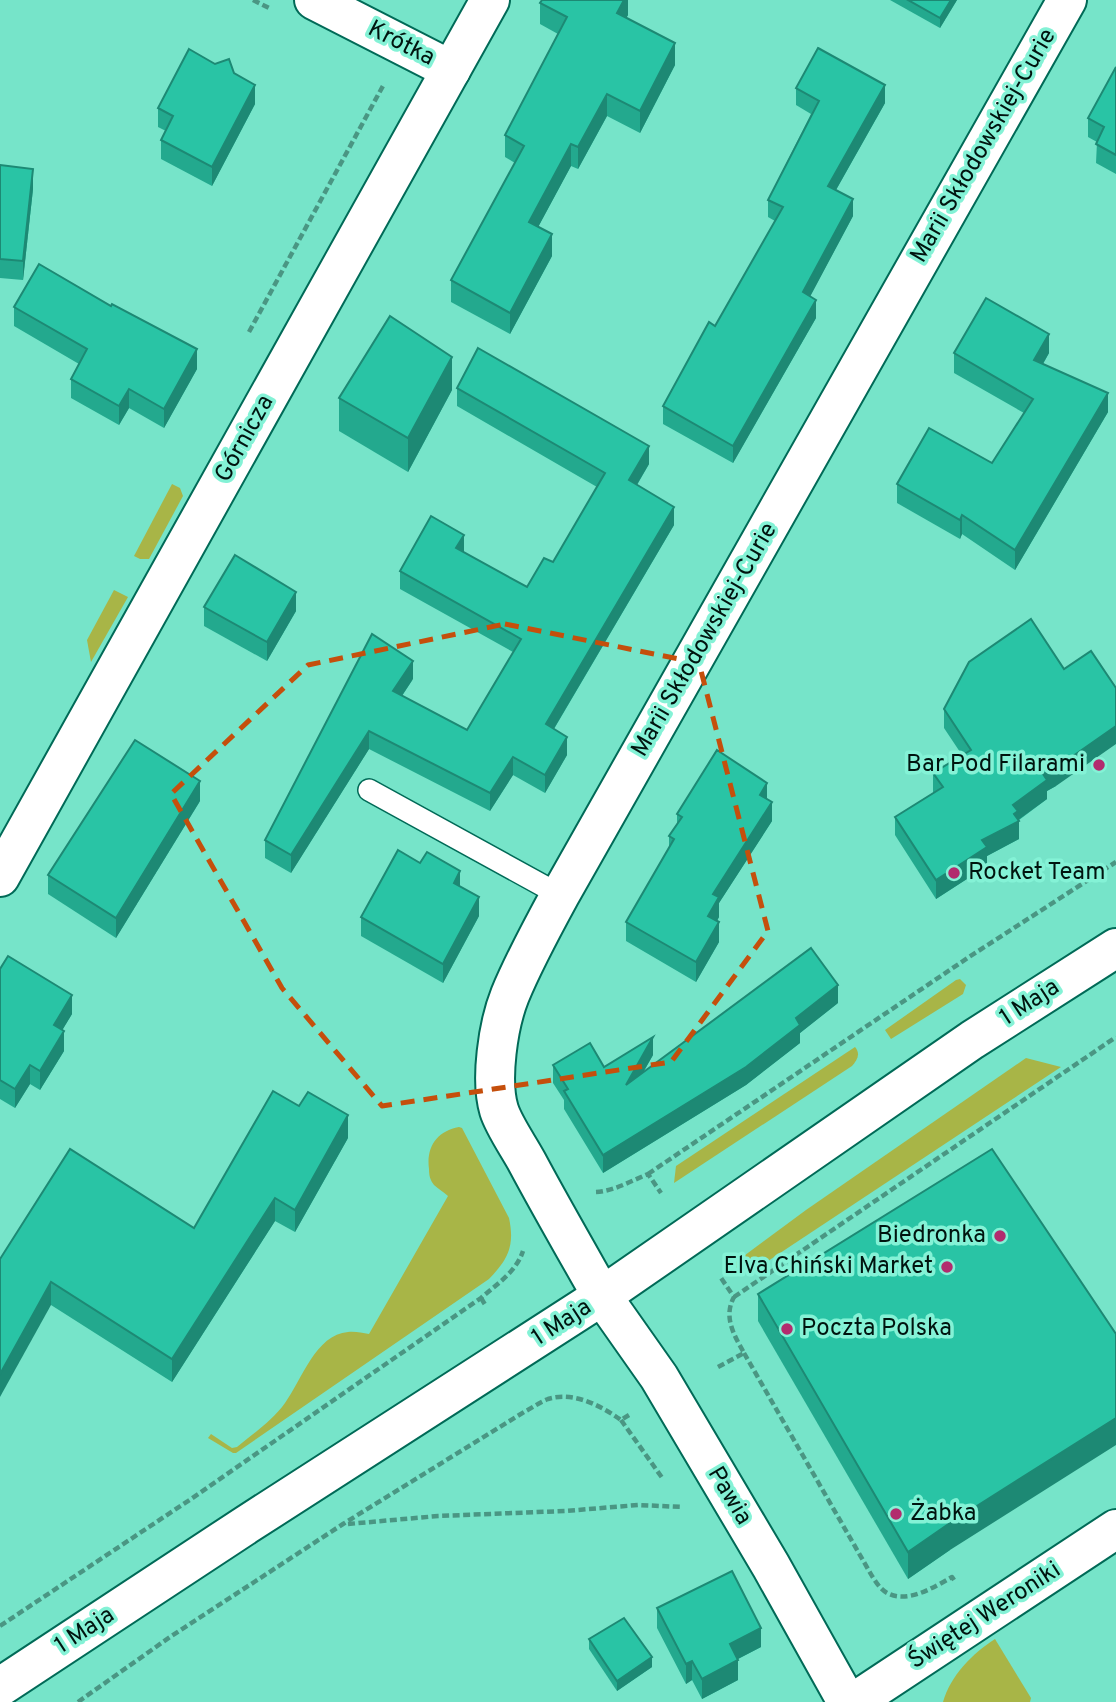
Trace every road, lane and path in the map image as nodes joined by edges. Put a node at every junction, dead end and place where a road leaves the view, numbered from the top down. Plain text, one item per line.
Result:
1 (253, 0) edge
2 (314, 0) edge
3 (490, 0) edge
4 (1067, 0) edge
5 (277, 11) dead end
6 (452, 70) junction
7 (387, 79) dead end
8 (246, 336) dead end
9 (369, 790) dead end
10 (1116, 862) edge
11 (0, 877) edge
12 (560, 895) junction
13 (1116, 948) edge
14 (1116, 1037) edge
15 (648, 1174) junction
16 (591, 1193) dead end
17 (661, 1193) dead end
18 (720, 1278) dead end
19 (602, 1296) junction
20 (734, 1297) junction
21 (486, 1306) dead end
22 (744, 1353) junction
23 (718, 1367) dead end
24 (544, 1391) dead end
25 (549, 1399) junction
26 (631, 1414) dead end
27 (682, 1507) dead end
28 (343, 1524) junction
29 (1116, 1529) edge
30 (979, 1620) junction
31 (0, 1626) edge
32 (0, 1687) edge
33 (78, 1702) edge
34 (847, 1702) edge
35 (854, 1702) edge

1 - 5 path
2 - 6 street, Krótka
3 - 6 street, Górnicza
4 - 12 street, Marii Skłodowskiej-Curie
6 - 11 street, Górnicza
7 - 8 path
9 - 12 lane
10 - 15 path
12 - 19 street, Marii Skłodowskiej-Curie
13 - 19 street, 1 Maja
14 - 20 path
15 - 16 path
15 - 17 path
18 - 20 path
19 - 32 street, 1 Maja
19 - 34 street, Pawia
20 - 22 path
21 - 31 path
22 - 23 path
22 - 30 path
24 - 25 path
25 - 26 path
25 - 28 path
27 - 28 path
28 - 33 path
29 - 30 street, Świętej Weroniki
30 - 35 street, Świętej Weroniki

